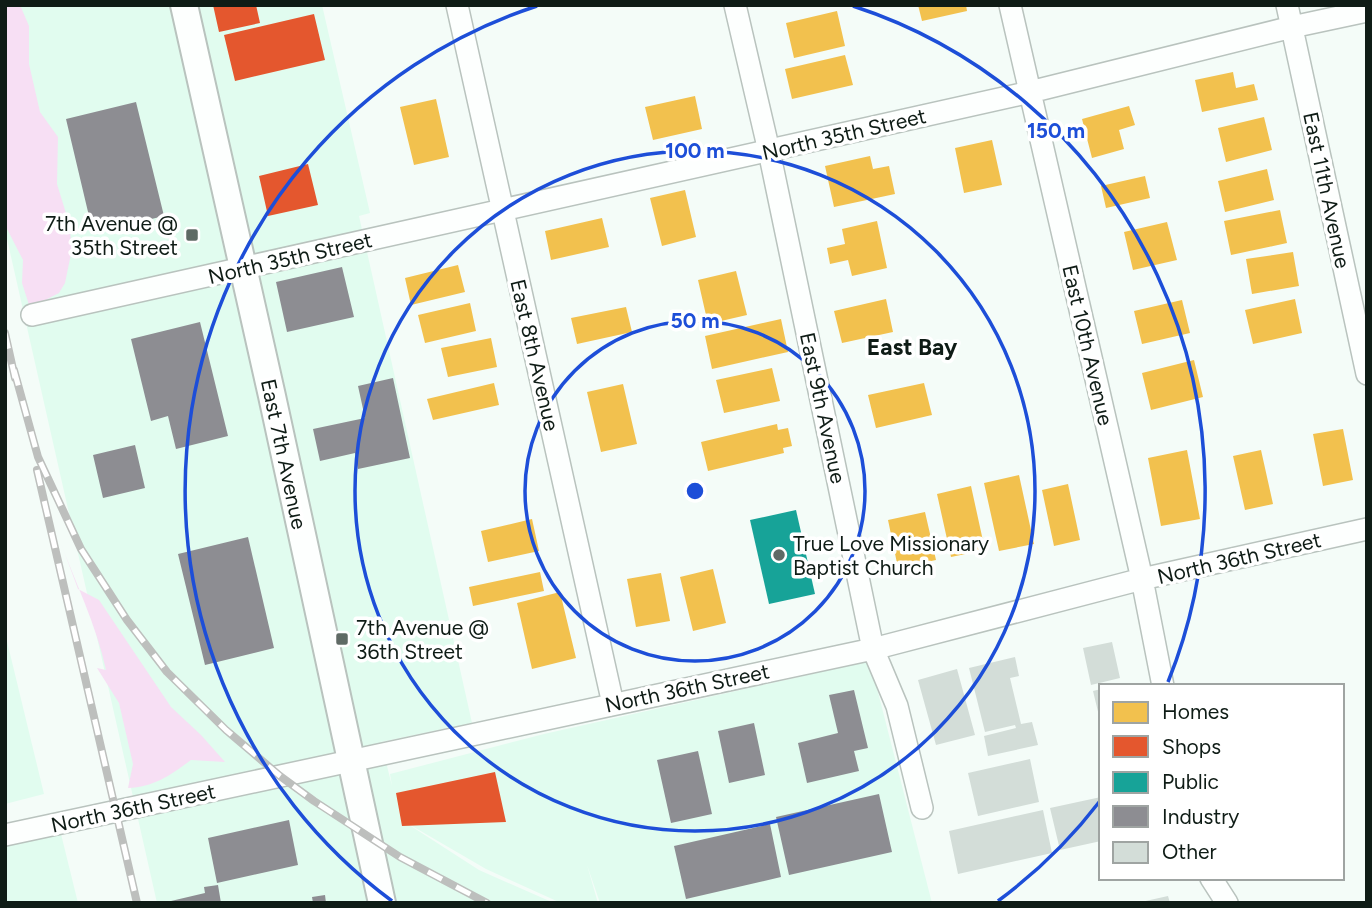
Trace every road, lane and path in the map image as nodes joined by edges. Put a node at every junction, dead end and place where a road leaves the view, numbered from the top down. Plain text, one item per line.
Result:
1 (184, 5) edge
2 (457, 5) edge
3 (735, 5) edge
4 (1010, 5) edge
5 (1287, 5) edge
6 (1367, 11) edge
7 (1292, 27) junction
8 (1030, 92) junction
9 (769, 151) junction
10 (502, 211) junction
11 (243, 269) junction
12 (32, 315) dead end
13 (1367, 374) edge
14 (1367, 529) edge
15 (1142, 579) junction
16 (873, 649) junction
17 (1163, 684) edge
18 (613, 704) junction
19 (351, 761) junction
20 (922, 808) dead end
21 (5, 835) edge
22 (1212, 880) edge
23 (382, 903) edge
24 (1227, 903) edge

1 - 11 street, East 7th Avenue
2 - 10 street, East 8th Avenue
3 - 9 street, East 9th Avenue
4 - 8 street, East 10th Avenue
5 - 7 street, East 11th Avenue
6 - 7 street, North 35th Street
7 - 8 street, North 35th Street
7 - 13 street, East 11th Avenue
8 - 9 street, North 35th Street
8 - 15 street, East 10th Avenue
9 - 10 street, North 35th Street
9 - 16 street, East 9th Avenue
10 - 11 street, North 35th Street
10 - 18 street, East 8th Avenue
11 - 12 street, North 35th Street
11 - 19 street, East 7th Avenue
14 - 15 street, North 36th Street
15 - 16 street, North 36th Street
15 - 17 street, East 10th Avenue
16 - 18 street, North 36th Street
16 - 20 street, East 9th Avenue
18 - 19 street, North 36th Street
19 - 21 street, North 36th Street
19 - 23 street, East 7th Avenue
22 - 24 street

